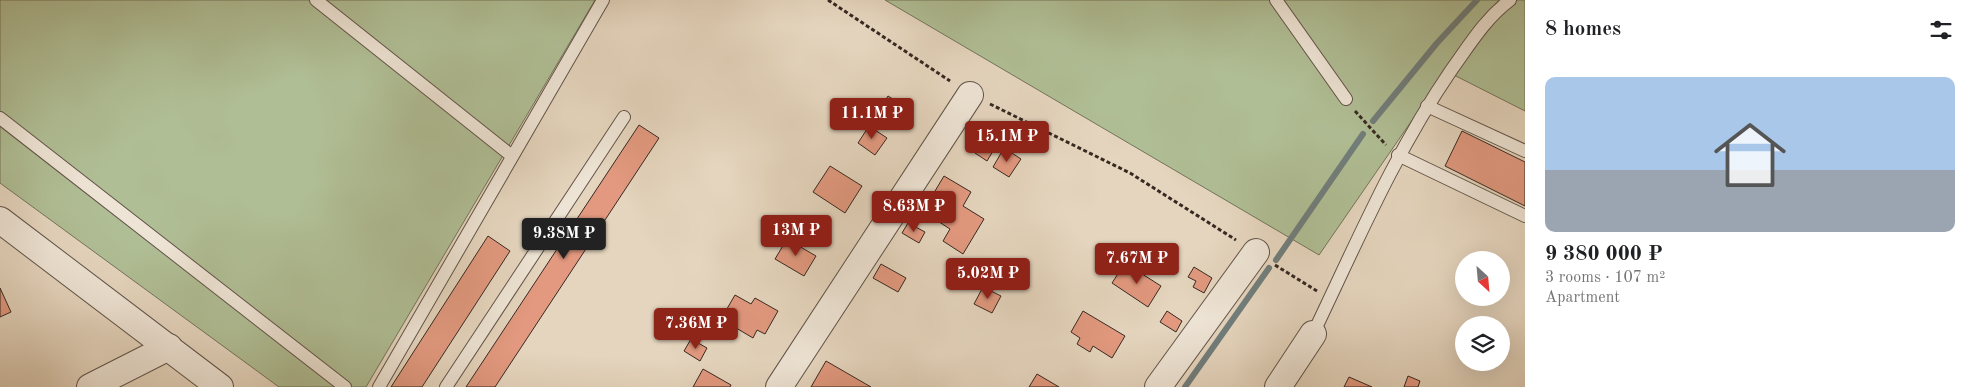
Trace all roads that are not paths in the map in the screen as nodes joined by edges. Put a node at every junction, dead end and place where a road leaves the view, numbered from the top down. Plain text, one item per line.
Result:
1 (316, 0) edge
2 (603, 0) edge
3 (1276, 0) edge
4 (1510, 0) edge
5 (970, 95) road end
6 (1346, 99) dead end
7 (1426, 106) junction
8 (0, 118) edge
9 (624, 118) dead end
10 (1525, 151) edge
11 (1398, 155) junction
12 (512, 156) junction
13 (1525, 216) edge
14 (0, 220) edge
15 (1256, 252) road end
16 (1313, 334) joint
17 (169, 347) junction
18 (90, 387) edge
19 (220, 387) edge
20 (345, 387) edge
21 (379, 387) edge
22 (446, 387) edge
23 (779, 387) edge
24 (1158, 387) edge
25 (1278, 387) edge

1 - 12 lane
2 - 12 lane
3 - 6 lane
4 - 7 lane
5 - 23 street
7 - 10 lane
7 - 11 lane
8 - 20 lane
9 - 22 lane
11 - 13 lane
11 - 16 lane
12 - 21 lane
14 - 17 street
15 - 24 street
16 - 25 street
17 - 18 street
17 - 19 street

